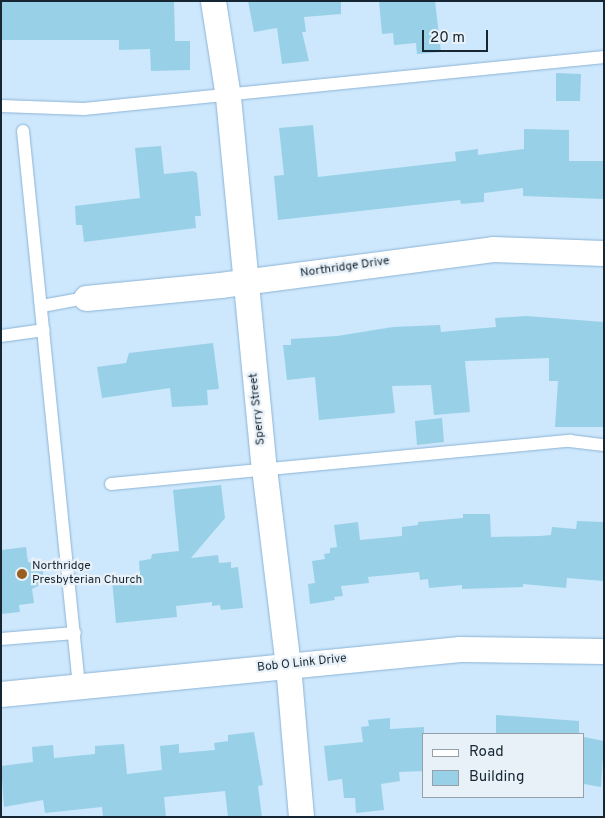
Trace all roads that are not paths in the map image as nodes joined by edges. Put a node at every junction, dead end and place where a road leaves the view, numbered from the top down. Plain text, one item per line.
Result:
1 (213, 1) edge
2 (604, 57) edge
3 (228, 97) junction
4 (1, 106) edge
5 (23, 131) dead end
6 (604, 253) edge
7 (245, 282) junction
8 (86, 298) joint
9 (42, 306) junction
10 (44, 330) junction
11 (1, 336) edge
12 (604, 445) edge
13 (264, 468) junction
14 (111, 484) dead end
15 (75, 633) junction
16 (1, 639) edge
17 (604, 651) edge
18 (288, 665) junction
19 (79, 686) junction
20 (1, 694) edge
21 (300, 817) edge

1 - 3 street, Sperry Street
2 - 3 lane
3 - 4 lane
3 - 7 street, Sperry Street
5 - 9 lane
6 - 7 street, Northridge Drive
7 - 8 street, Northridge Drive
7 - 13 street, Sperry Street
8 - 9 lane
9 - 10 lane
10 - 11 lane
10 - 15 lane
12 - 13 lane
13 - 14 lane
13 - 18 street, Sperry Street
15 - 16 lane
15 - 19 lane
17 - 18 street, Bob O Link Drive
18 - 19 street, Bob O Link Drive
18 - 21 street, Sperry Street
19 - 20 street, Bob O Link Drive

